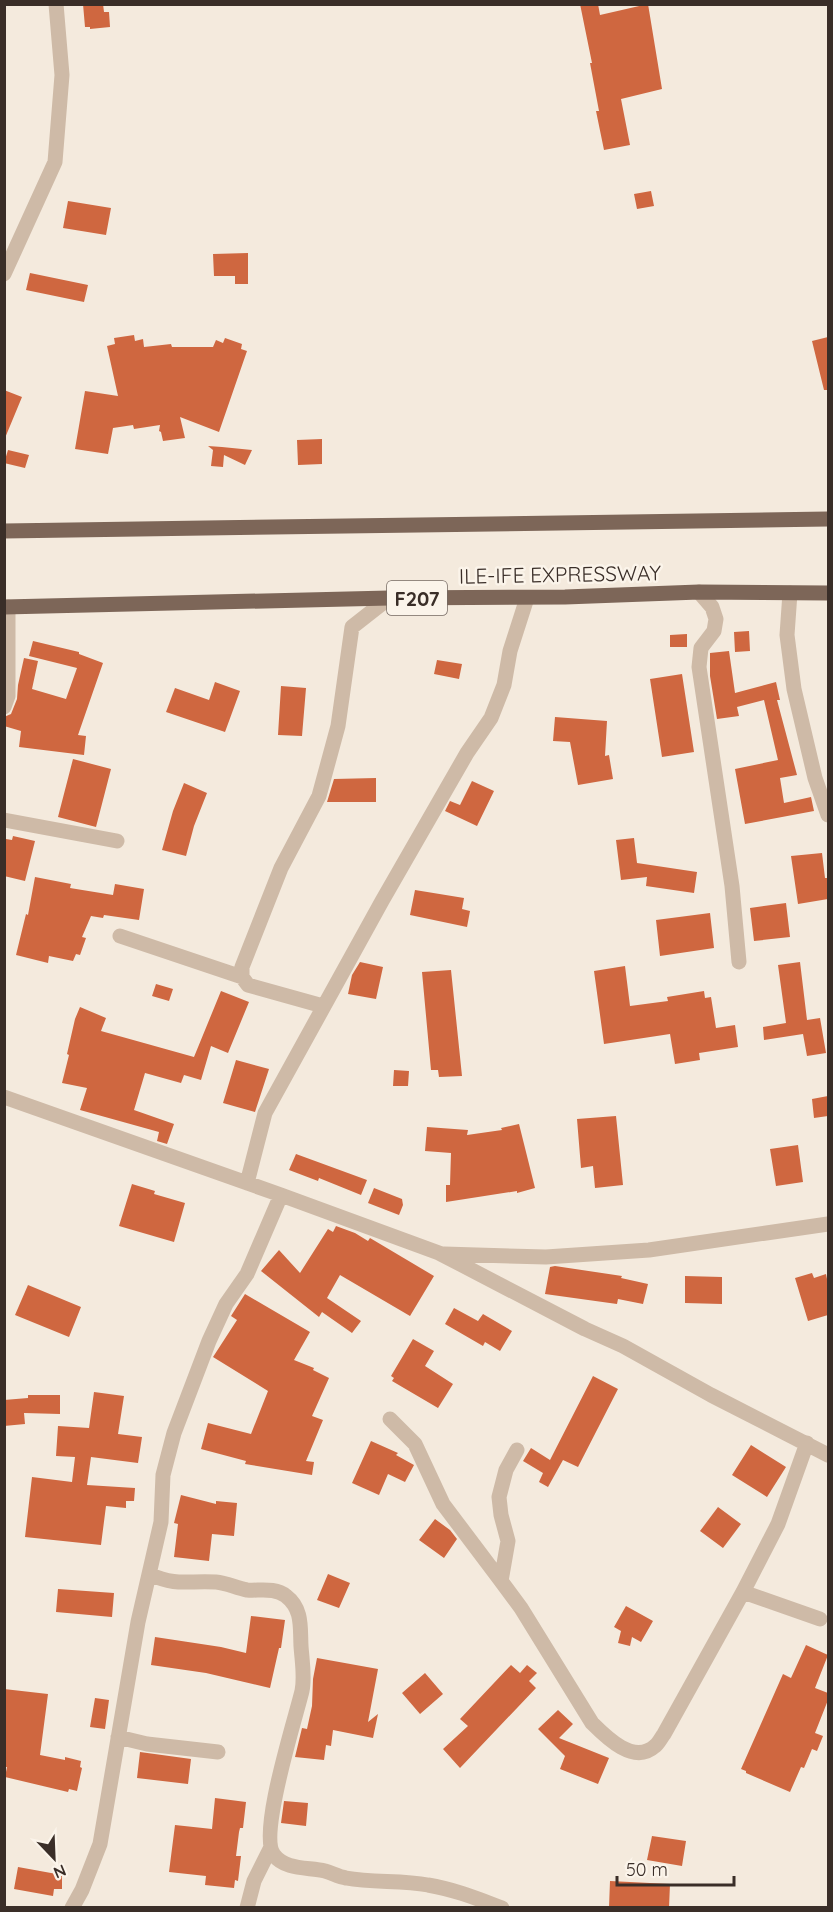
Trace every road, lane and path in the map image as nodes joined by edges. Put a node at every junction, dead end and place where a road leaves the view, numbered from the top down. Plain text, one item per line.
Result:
1 (56, 4) edge
2 (4, 273) edge
3 (828, 519) edge
4 (4, 531) edge
5 (699, 592) junction
6 (790, 592) junction
7 (828, 593) edge
8 (389, 598) junction
9 (527, 598) junction
10 (6, 607) edge
11 (4, 707) edge
12 (828, 815) edge
13 (4, 820) edge
14 (117, 841) dead end
15 (120, 936) dead end
16 (739, 962) dead end
17 (242, 978) junction
18 (323, 1006) junction
19 (4, 1097) edge
20 (247, 1183) junction
21 (281, 1195) junction
22 (828, 1224) edge
23 (439, 1253) junction
24 (390, 1419) dead end
25 (807, 1443) junction
26 (517, 1450) dead end
27 (828, 1455) edge
28 (149, 1574) junction
29 (501, 1581) junction
30 (743, 1592) junction
31 (820, 1619) dead end
32 (118, 1737) junction
33 (218, 1752) dead end
34 (270, 1849) junction
35 (72, 1908) edge
36 (247, 1908) edge
37 (502, 1908) edge

1 - 2 street
3 - 4 main road
5 - 6 main road, ILE-IFE EXPRESSWAY / F207
5 - 9 main road, ILE-IFE EXPRESSWAY / F207
5 - 16 street
6 - 7 main road, ILE-IFE EXPRESSWAY / F207
6 - 12 street
8 - 9 main road, ILE-IFE EXPRESSWAY / F207
8 - 10 main road, ILE-IFE EXPRESSWAY / F207
8 - 17 street
9 - 18 street
10 - 11 street
13 - 14 street
15 - 17 street
17 - 18 street
18 - 20 street
19 - 20 street
20 - 21 street
21 - 23 street
21 - 28 street
22 - 23 street
23 - 25 street
24 - 29 street
25 - 27 street
25 - 30 street
26 - 29 street
28 - 32 street
28 - 34 street
29 - 30 street
30 - 31 street
32 - 33 street
32 - 35 street
34 - 36 street
34 - 37 street

